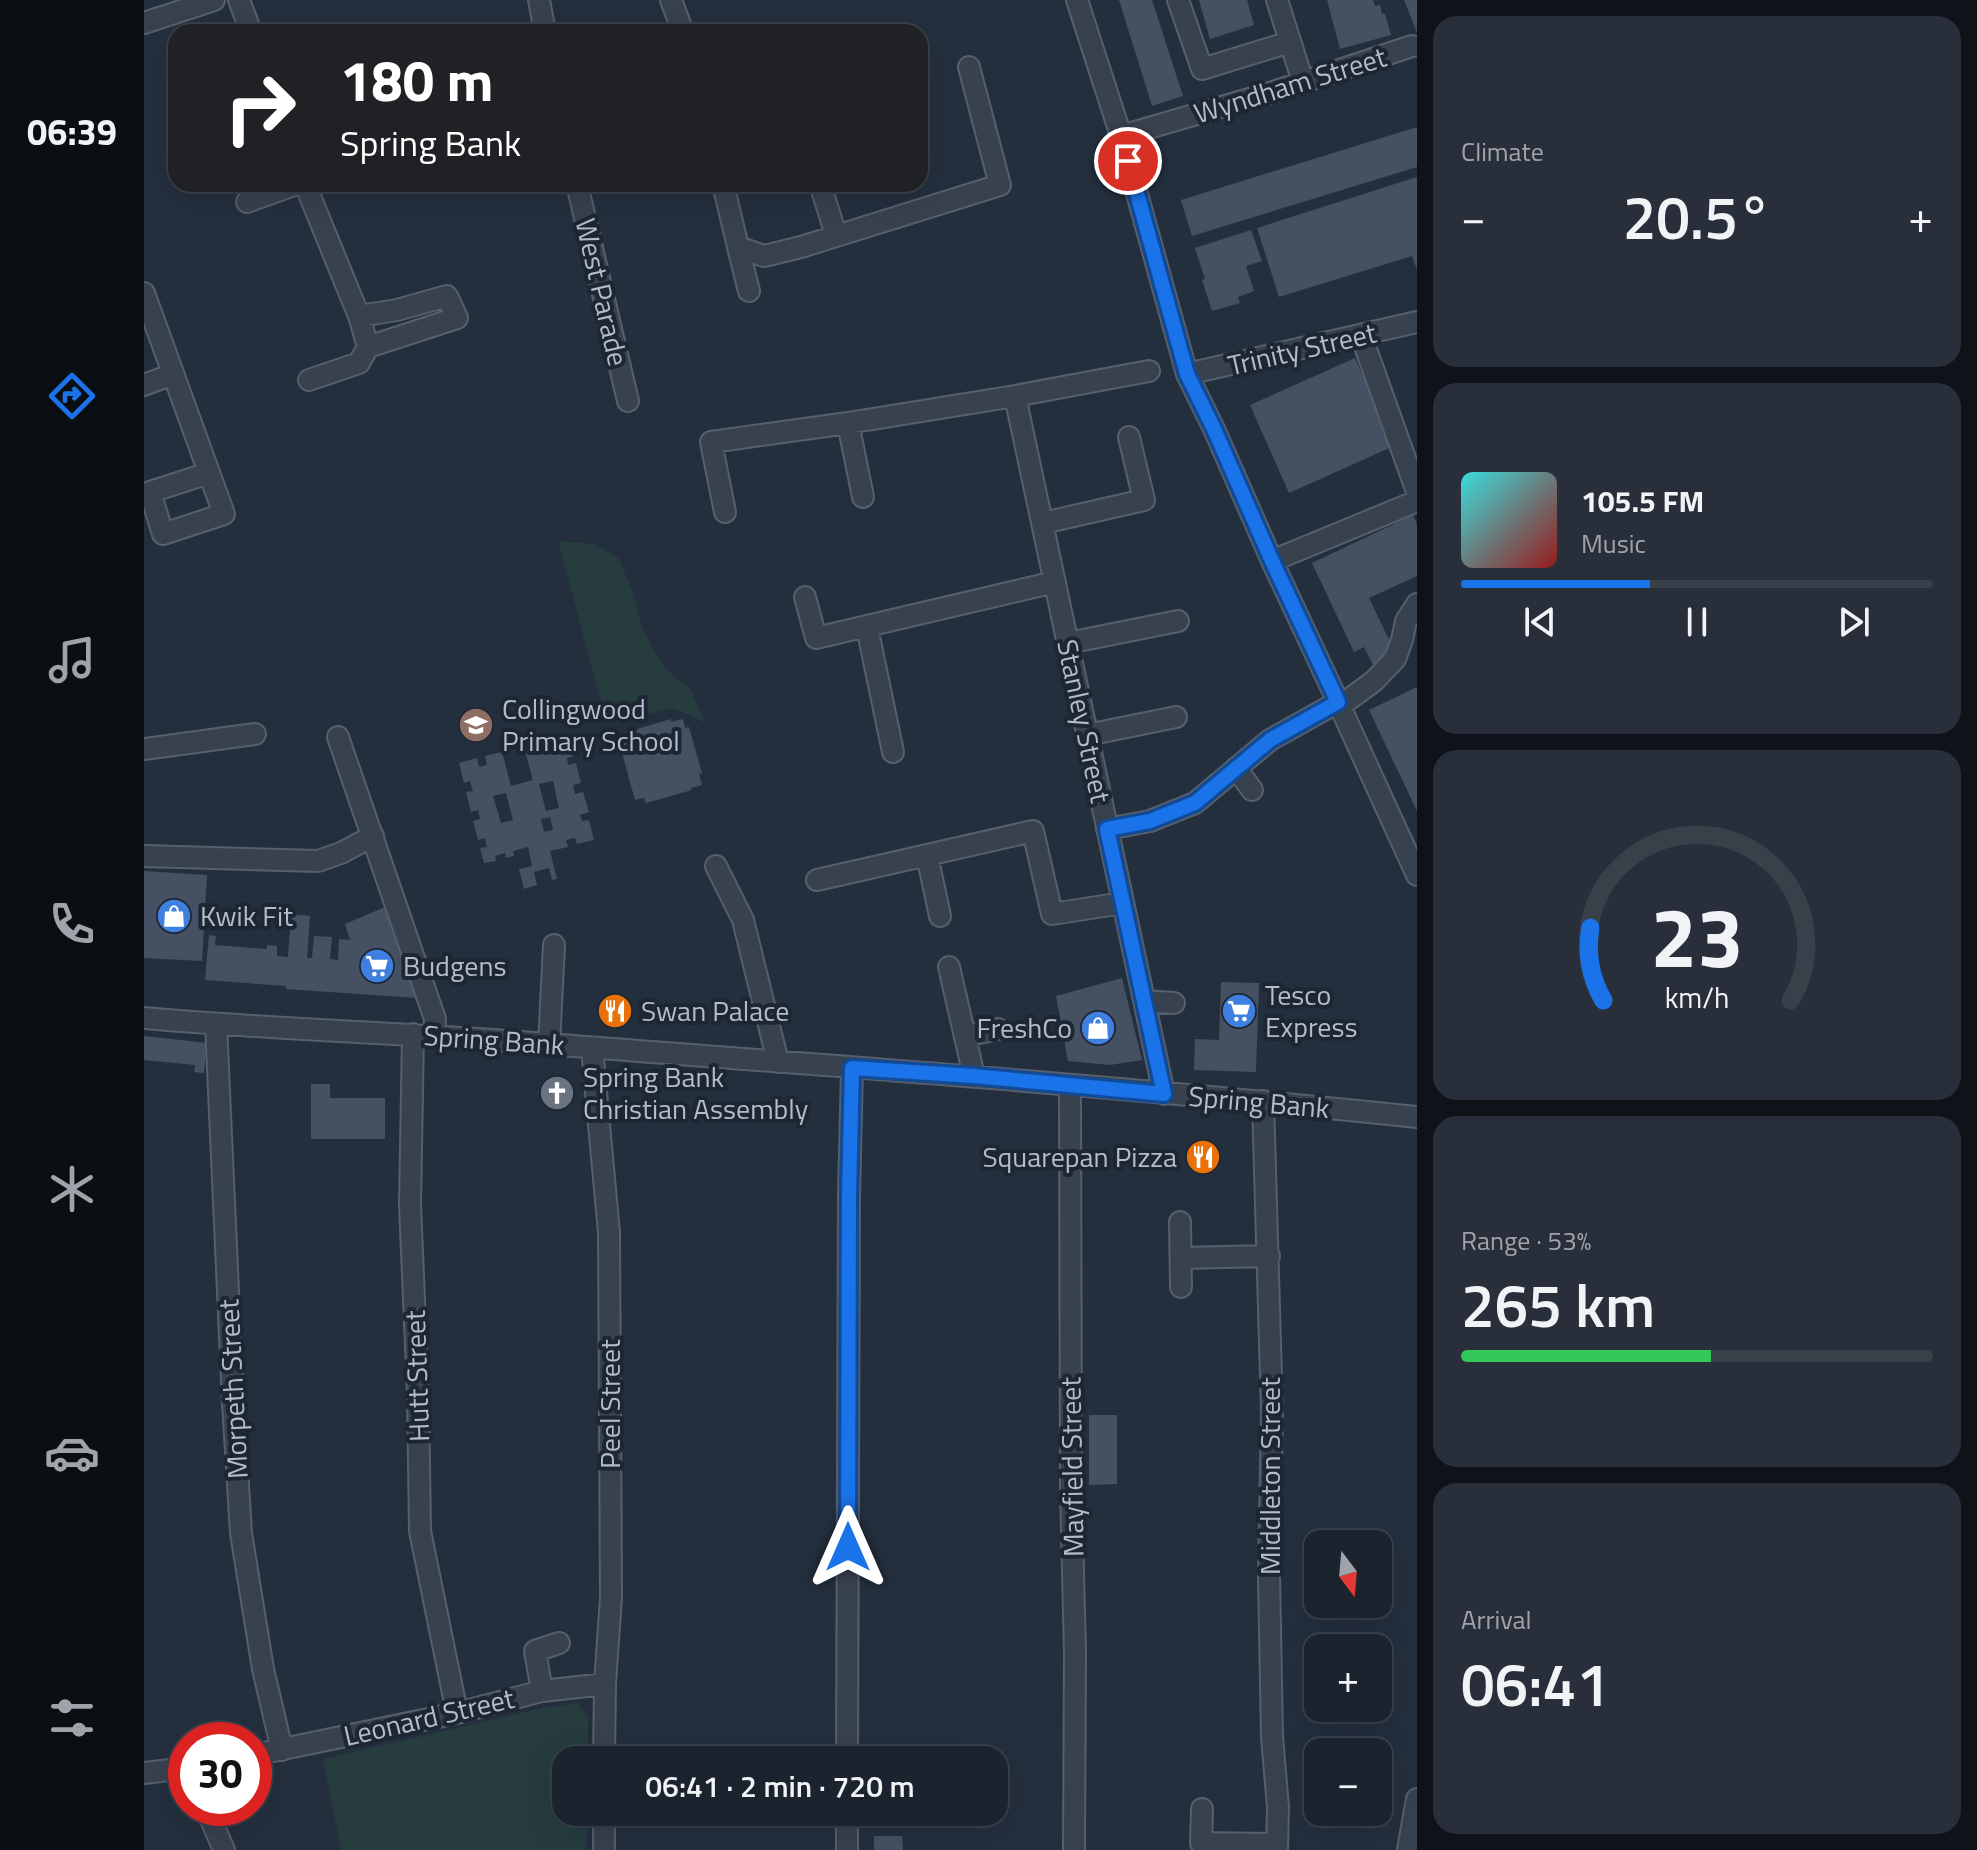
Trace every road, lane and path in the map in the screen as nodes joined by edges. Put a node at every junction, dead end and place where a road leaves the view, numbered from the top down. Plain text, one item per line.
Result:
1 (214, 0) edge
2 (239, 0) edge
3 (539, 0) edge
4 (671, 0) edge
5 (1077, 0) edge
6 (1178, 0) edge
7 (1277, 0) edge
8 (144, 23) edge
9 (248, 24) edge
10 (544, 24) edge
11 (680, 24) edge
12 (1290, 42) junction
13 (1412, 46) dead end
14 (969, 67) dead end
15 (1303, 82) junction
16 (1121, 136) junction
17 (275, 192) edge
18 (308, 192) edge
19 (579, 192) edge
20 (725, 192) edge
21 (823, 192) edge
22 (247, 202) dead end
23 (836, 235) junction
24 (738, 247) junction
25 (749, 291) dead end
26 (144, 293) edge
27 (359, 316) junction
28 (1417, 322) edge
29 (1361, 335) junction
30 (368, 347) junction
31 (1149, 371) dead end
32 (173, 374) junction
33 (1187, 374) junction
34 (309, 380) dead end
35 (144, 385) edge
36 (1015, 396) junction
37 (628, 401) dead end
38 (848, 423) junction
39 (1129, 437) dead end
40 (209, 473) dead end
41 (1417, 492) edge
42 (863, 497) dead end
43 (1417, 501) edge
44 (725, 512) dead end
45 (1043, 523) junction
46 (1272, 561) junction
47 (1055, 582) junction
48 (805, 597) dead end
49 (1417, 604) edge
50 (1178, 621) dead end
51 (867, 627) junction
52 (1068, 643) junction
53 (1339, 704) junction
54 (1176, 717) dead end
55 (255, 734) dead end
56 (1087, 735) junction
57 (338, 737) dead end
58 (144, 749) edge
59 (893, 752) dead end
60 (1236, 768) junction
61 (1252, 790) dead end
62 (1107, 829) junction
63 (373, 836) junction
64 (927, 855) junction
65 (144, 856) edge
66 (716, 866) dead end
67 (1417, 875) edge
68 (817, 880) dead end
69 (1123, 903) junction
70 (940, 916) dead end
71 (554, 945) dead end
72 (949, 967) dead end
73 (1144, 1001) junction
74 (1174, 1003) dead end
75 (144, 1018) edge
76 (216, 1024) junction
77 (998, 1029) dead end
78 (413, 1034) junction
79 (434, 1036) junction
80 (965, 1036) junction
81 (549, 1044) junction
82 (592, 1048) junction
83 (778, 1062) junction
84 (852, 1068) junction
85 (974, 1076) junction
86 (1070, 1085) junction
87 (1164, 1094) junction
88 (1263, 1101) junction
89 (1417, 1117) edge
90 (1180, 1222) dead end
91 (1269, 1256) junction
92 (1181, 1258) junction
93 (1181, 1287) dead end
94 (559, 1643) dead end
95 (605, 1684) junction
96 (542, 1691) junction
97 (457, 1713) junction
98 (604, 1746) edge
99 (847, 1746) edge
100 (282, 1750) junction
101 (272, 1752) edge
102 (168, 1770) edge
103 (144, 1773) edge
104 (1417, 1799) edge
105 (1202, 1809) dead end
106 (214, 1826) edge
107 (604, 1826) edge
108 (847, 1826) edge
109 (1277, 1847) edge
110 (224, 1850) edge
111 (604, 1850) edge
112 (847, 1850) edge
113 (1074, 1850) edge
114 (1408, 1850) edge

1 - 8 street
2 - 9 street
3 - 10 street
4 - 11 street
5 - 16 street
6 - 12 street
7 - 12 street
12 - 15 street
13 - 15 street, Wyndham Street
14 - 23 street
15 - 16 street, Wyndham Street
16 - 33 street
17 - 22 street
18 - 27 street
19 - 37 street, West Parade
20 - 24 street
21 - 23 street
23 - 24 street
24 - 25 street
26 - 32 street
27 - 30 street
27 - 30 street
28 - 29 street, Trinity Street
29 - 33 street, Trinity Street
29 - 41 street
30 - 34 street
31 - 36 street
32 - 35 street
32 - 40 street
33 - 46 street
36 - 38 street
36 - 45 street, Stanley Street
38 - 42 street
38 - 44 street
39 - 45 street
43 - 46 street
45 - 47 street, Stanley Street
46 - 53 street
47 - 51 street
47 - 52 street, Stanley Street
48 - 51 street
49 - 53 street
50 - 52 street
51 - 59 street
52 - 56 street, Stanley Street
53 - 60 street
53 - 67 street
54 - 56 street
55 - 58 street
56 - 62 street, Stanley Street
57 - 63 street
60 - 61 street
60 - 62 street
62 - 69 street, Stanley Street
63 - 65 street
63 - 79 street
64 - 68 street
64 - 69 street
64 - 70 street
66 - 83 street
69 - 73 street, Stanley Street
71 - 81 street
72 - 80 street
73 - 74 street
73 - 87 street, Stanley Street
75 - 76 street, Spring Bank
76 - 78 street, Spring Bank
76 - 100 street, Morpeth Street
77 - 80 street
78 - 79 street, Spring Bank
78 - 97 street, Hutt Street
79 - 81 street, Spring Bank
80 - 85 street
81 - 82 street, Spring Bank
82 - 83 street, Spring Bank
82 - 95 street, Peel Street
83 - 84 street, Spring Bank
84 - 85 street, Spring Bank
84 - 99 street
85 - 86 street, Spring Bank
86 - 87 street, Spring Bank
86 - 113 street, Mayfield Street
87 - 88 street, Spring Bank
88 - 89 street, Spring Bank
88 - 91 street, Middleton Street
90 - 92 street
91 - 92 street
91 - 109 street, Middleton Street
92 - 93 street
94 - 96 street
95 - 96 street, Leonard Street
95 - 98 street, Peel Street
96 - 97 street, Leonard Street
97 - 100 street, Leonard Street
100 - 101 street, Leonard Street
102 - 103 street
104 - 114 street
105 - 109 street
106 - 110 street
107 - 111 street
108 - 112 street

